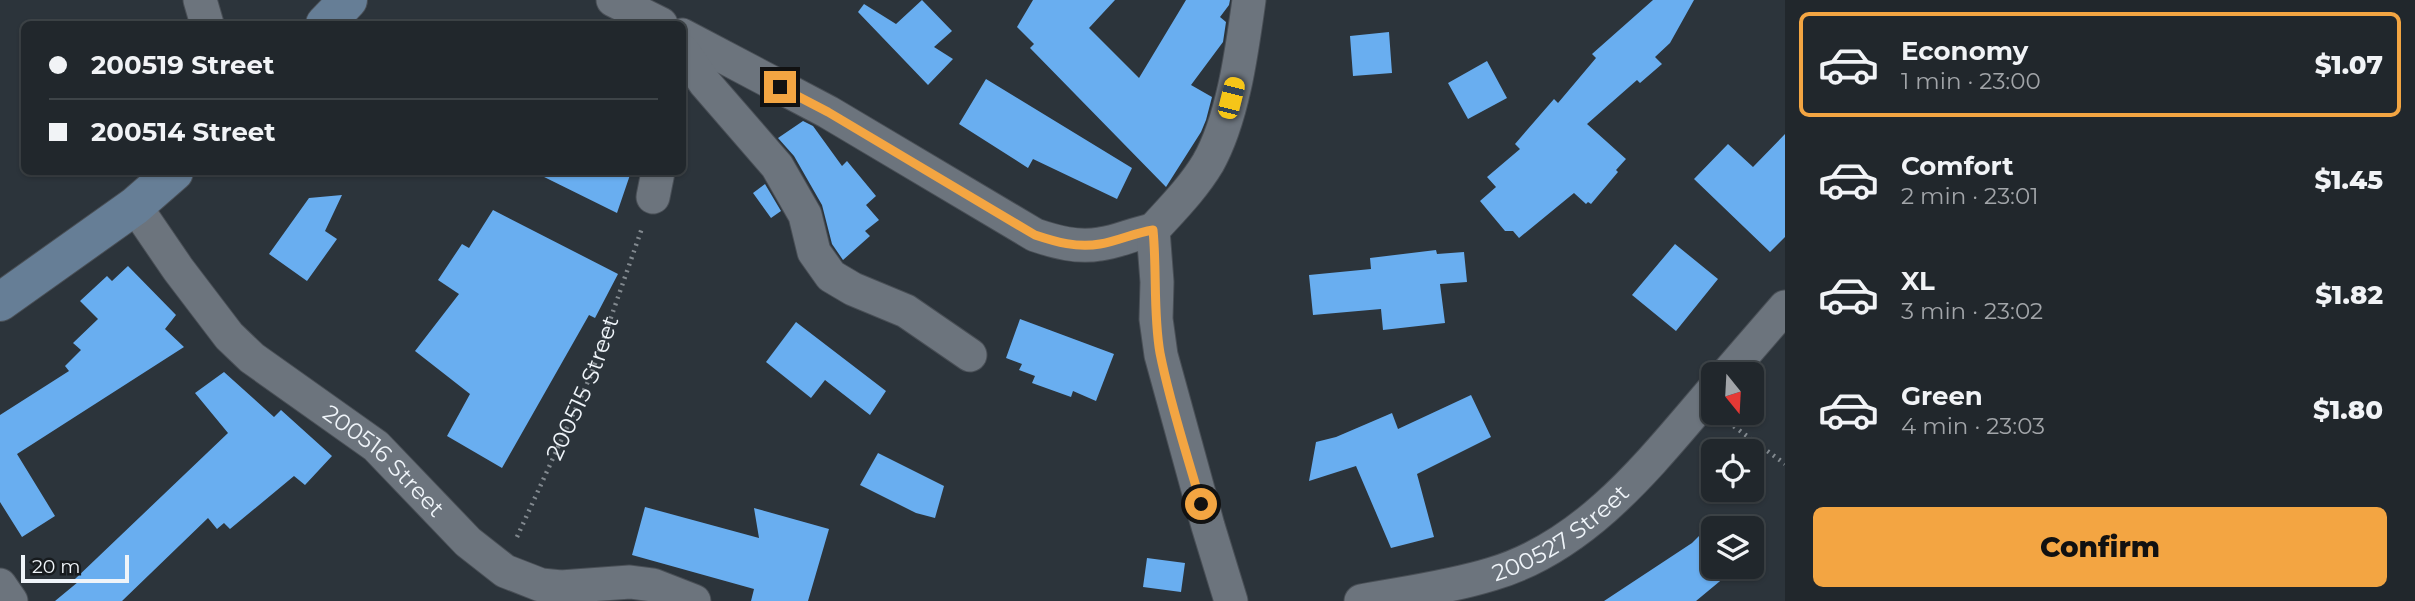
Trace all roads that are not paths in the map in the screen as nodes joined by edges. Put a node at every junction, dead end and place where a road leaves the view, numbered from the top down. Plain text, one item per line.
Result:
1 (200, 0) edge
2 (348, 0) edge
3 (613, 0) edge
4 (1249, 0) edge
5 (206, 21) edge
6 (328, 21) edge
7 (648, 21) edge
8 (686, 43) edge
9 (686, 52) edge
10 (171, 175) edge
11 (135, 206) junction
12 (1153, 230) junction
13 (0, 302) edge
14 (1785, 307) edge
15 (970, 355) dead end
16 (1737, 362) edge
17 (1701, 403) edge
18 (0, 585) edge
19 (11, 601) edge
20 (694, 601) edge
21 (1231, 601) edge
22 (1361, 601) edge

1 - 5 street
2 - 6 street
3 - 7 street
4 - 12 street
8 - 12 street
9 - 15 street
10 - 11 street
11 - 13 street
11 - 20 street, 200516 Street
12 - 21 street
14 - 16 street
17 - 22 street, 200527 Street
18 - 19 street

